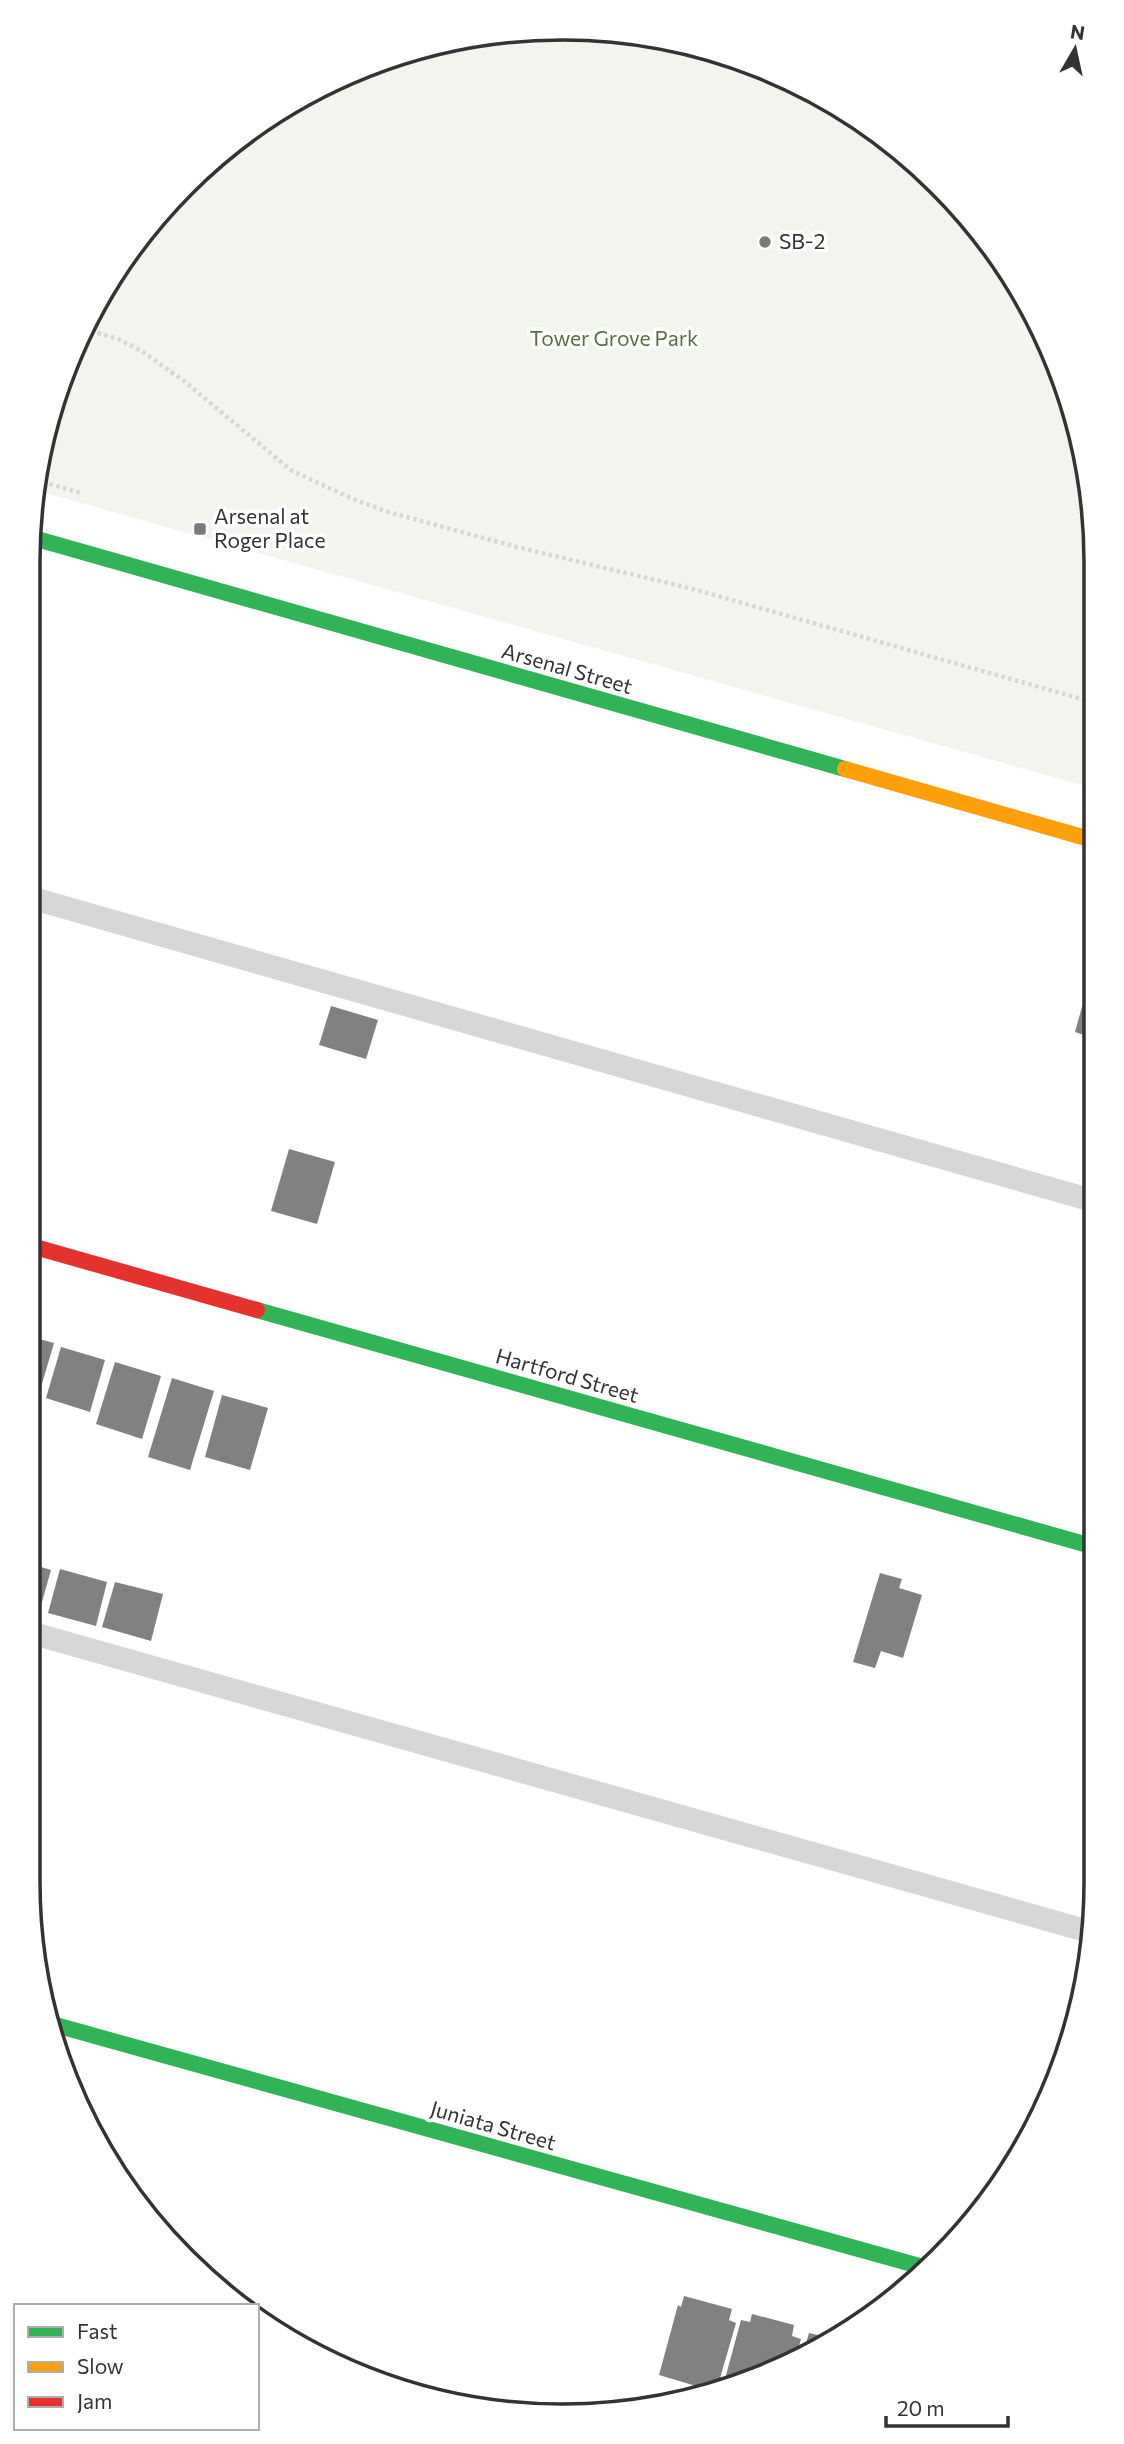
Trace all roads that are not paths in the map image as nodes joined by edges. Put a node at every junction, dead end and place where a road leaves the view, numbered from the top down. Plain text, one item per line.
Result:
1 (41, 540) edge
2 (1084, 837) edge
3 (40, 900) edge
4 (1084, 1198) edge
5 (40, 1248) edge
6 (1084, 1544) edge
7 (40, 1635) edge
8 (1081, 1929) edge
9 (61, 2026) edge
10 (916, 2265) edge

1 - 2 street, Arsenal Street
3 - 4 lane
5 - 6 street, Hartford Street
7 - 8 lane
9 - 10 street, Juniata Street

